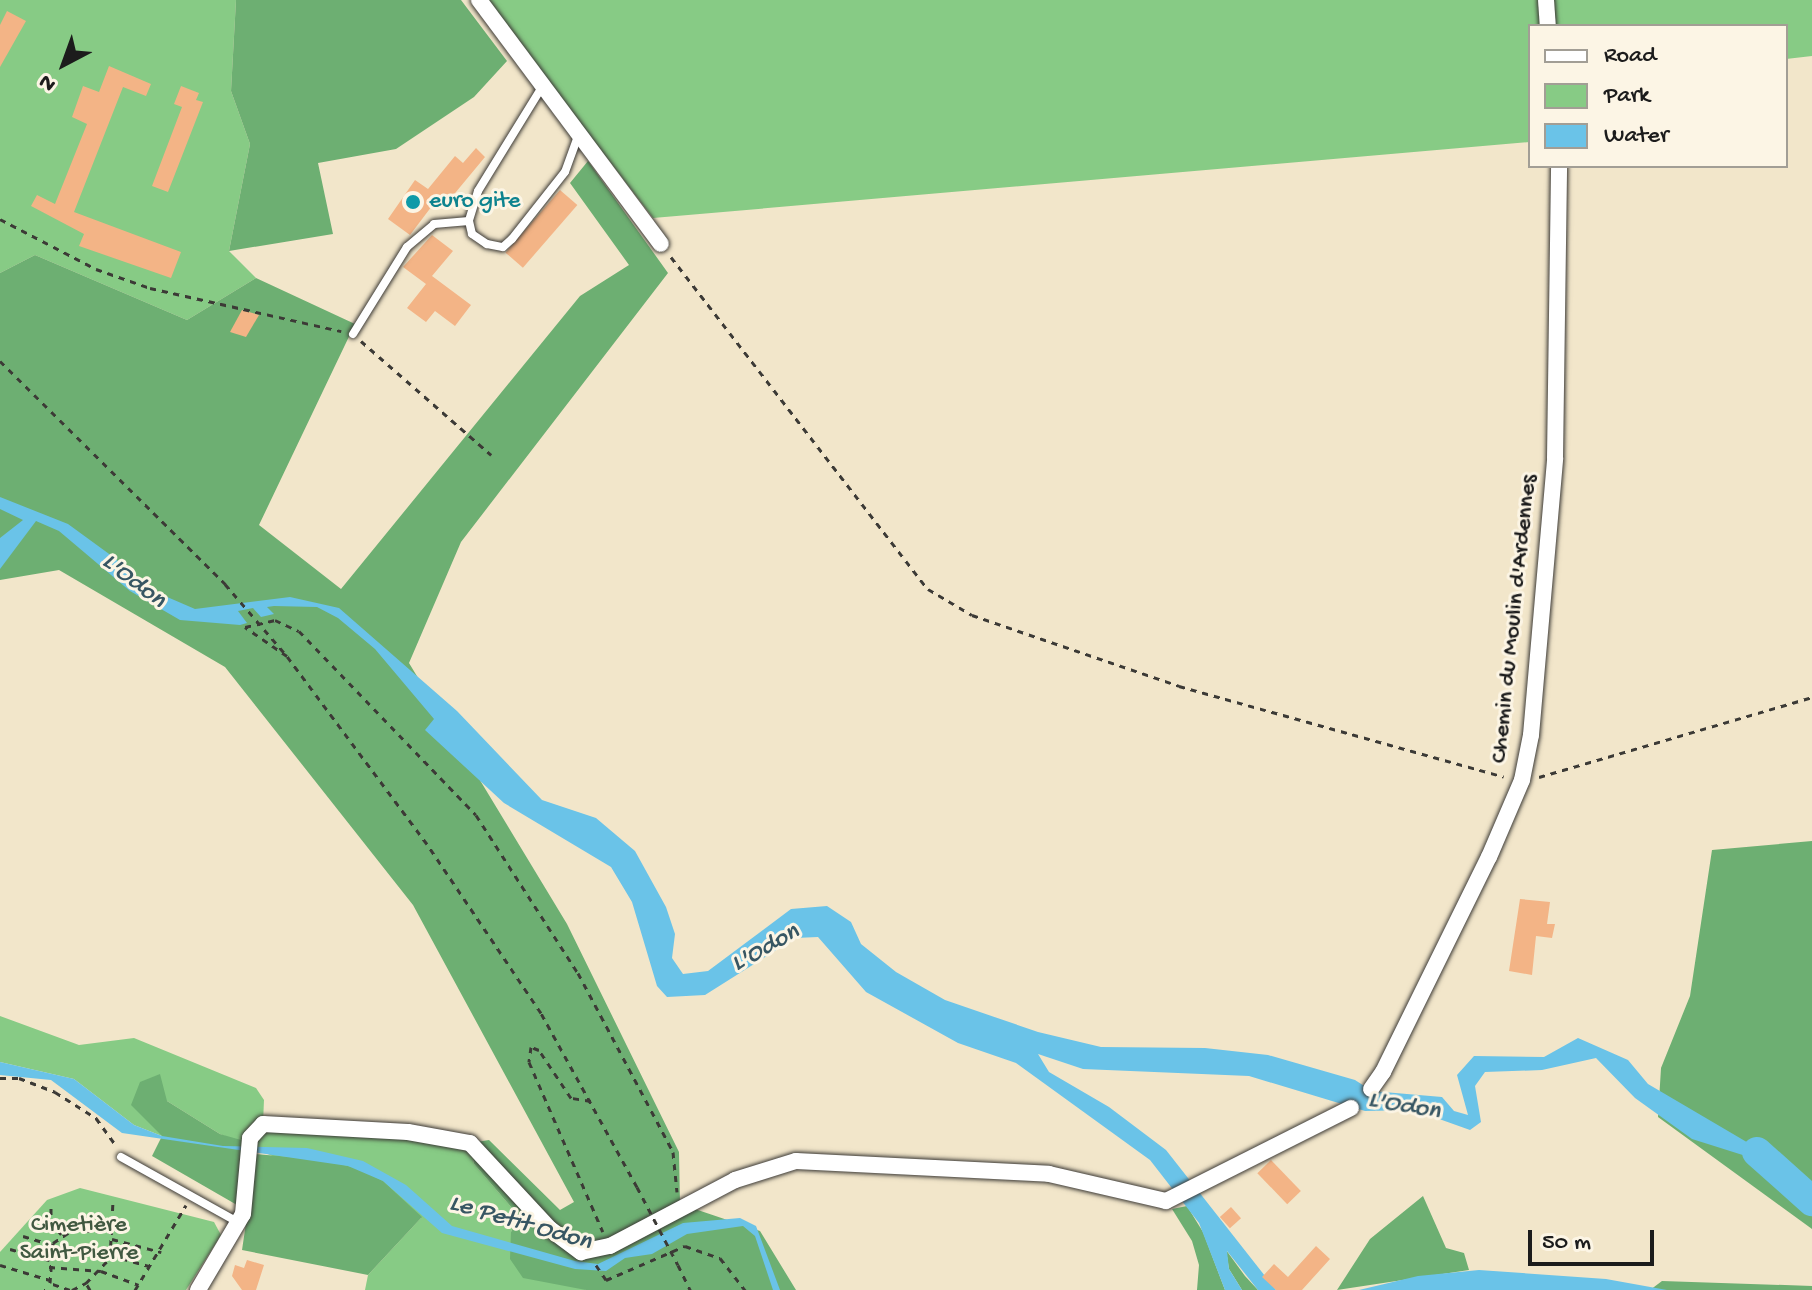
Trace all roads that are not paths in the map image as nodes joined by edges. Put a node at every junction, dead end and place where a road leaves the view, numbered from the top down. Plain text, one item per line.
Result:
1 (479, 0) edge
2 (1546, 0) edge
3 (1548, 24) edge
4 (542, 86) junction
5 (578, 135) junction
6 (1559, 168) edge
7 (469, 221) junction
8 (661, 244) road end
9 (353, 334) road end
10 (1371, 1089) dead end
11 (1351, 1108) dead end
12 (123, 1158) road end
13 (238, 1222) junction
14 (198, 1290) edge

1 - 4 street
2 - 3 street
4 - 5 street
4 - 7 lane
5 - 7 lane
5 - 8 street
6 - 10 street, Chemin du Moulin d'Ardennes
7 - 9 lane
11 - 13 street
12 - 13 lane
13 - 14 street

